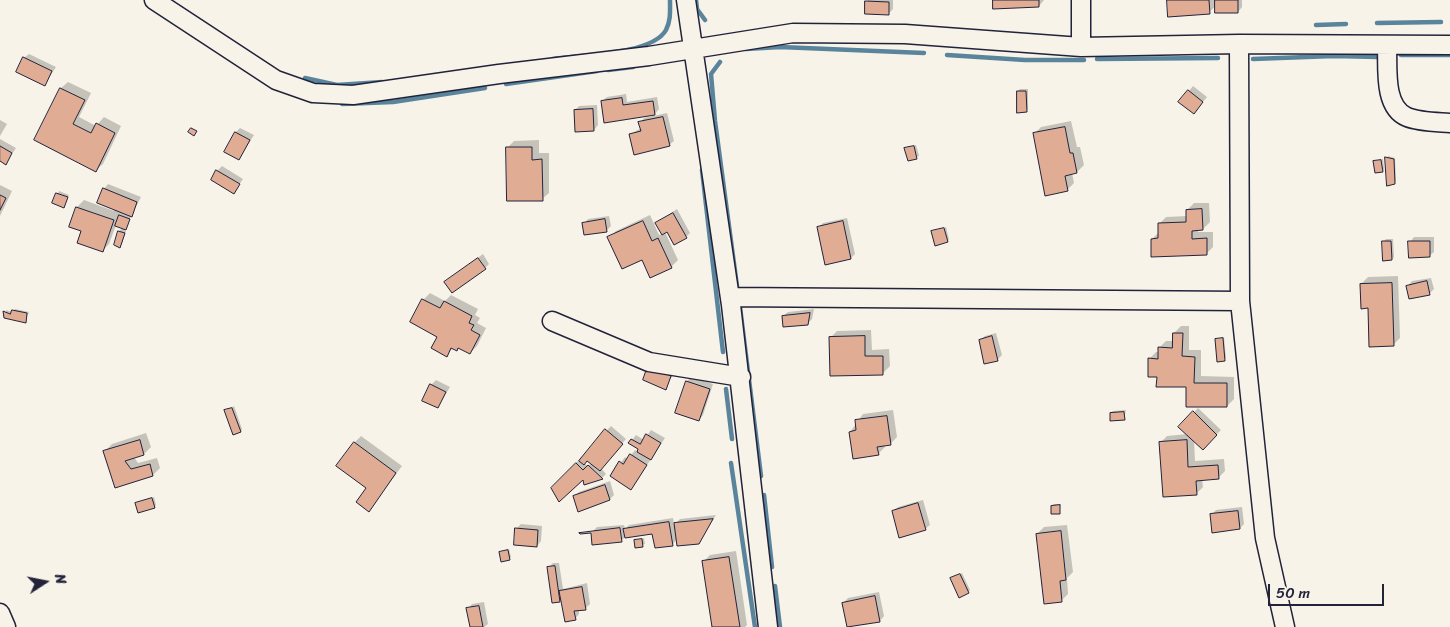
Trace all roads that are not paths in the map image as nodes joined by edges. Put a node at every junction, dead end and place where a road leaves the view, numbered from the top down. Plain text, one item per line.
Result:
1 (154, 0) edge
2 (686, 0) edge
3 (1081, 0) edge
4 (1239, 44) junction
5 (1450, 45) edge
6 (1387, 46) junction
7 (1081, 47) junction
8 (692, 50) junction
9 (1450, 123) edge
10 (730, 297) junction
11 (1240, 302) junction
12 (552, 322) dead end
13 (740, 377) junction
14 (0, 613) edge
15 (6, 627) edge
16 (768, 627) edge
17 (1285, 627) edge

1 - 8 street
2 - 8 street
3 - 7 street
4 - 6 street
4 - 7 street
4 - 11 street
5 - 6 street
6 - 9 street
7 - 8 street
8 - 10 street
10 - 11 street
10 - 13 street
11 - 17 street
12 - 13 street
13 - 16 street
14 - 15 street

